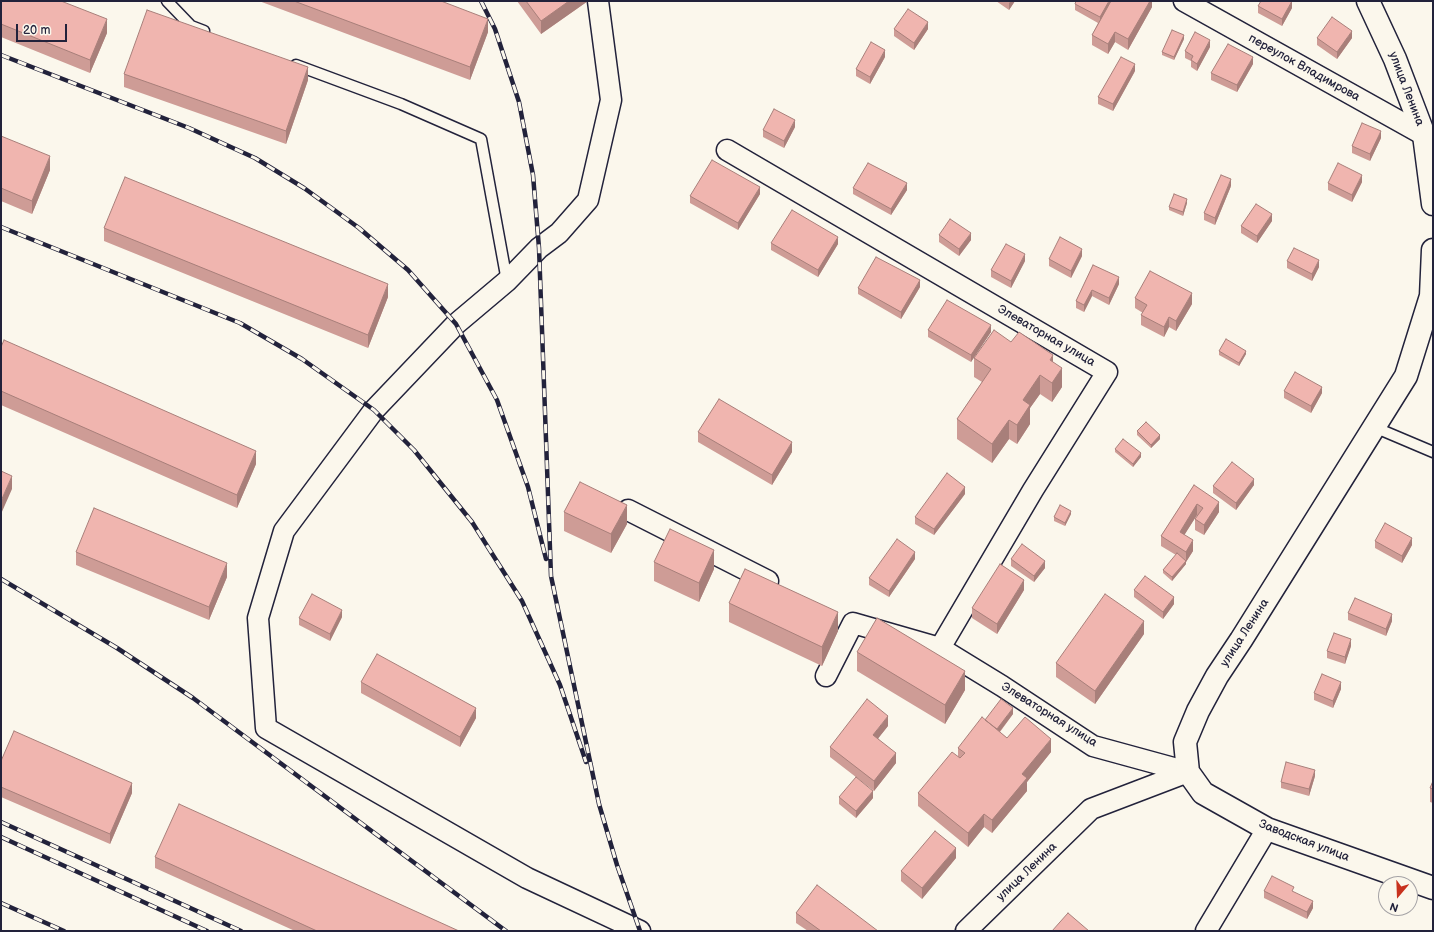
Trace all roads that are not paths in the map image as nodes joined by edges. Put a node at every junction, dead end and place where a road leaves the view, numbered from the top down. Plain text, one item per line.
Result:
1 (167, 1) edge
2 (598, 1) edge
3 (1184, 1) edge
4 (1368, 1) edge
5 (214, 34) edge
6 (288, 62) edge
7 (1428, 136) edge
8 (727, 150) dead end
9 (1433, 204) edge
10 (1433, 250) edge
11 (507, 281) junction
12 (1374, 427) junction
13 (1433, 452) edge
14 (628, 510) dead end
15 (784, 589) edge
16 (834, 614) edge
17 (853, 623) junction
18 (940, 648) junction
19 (826, 676) dead end
20 (1188, 772) junction
21 (1267, 828) junction
22 (1433, 888) edge
23 (640, 931) edge
24 (966, 931) edge
25 (1206, 931) edge

1 - 5 lane
2 - 11 street
3 - 7 street, переулок Владимрова
4 - 7 main road, улица Ленина
6 - 11 lane
7 - 9 main road, улица Ленина
8 - 18 street, Элеваторная улица
10 - 12 main road, улица Ленина
11 - 23 street
12 - 13 lane
12 - 20 main road, улица Ленина
14 - 15 street
16 - 17 street, Элеваторная улица
17 - 18 street, Элеваторная улица
17 - 19 street
18 - 20 street, Элеваторная улица
20 - 21 main road, Заводская улица
20 - 24 street, улица Ленина
21 - 22 main road, Заводская улица
21 - 25 street

